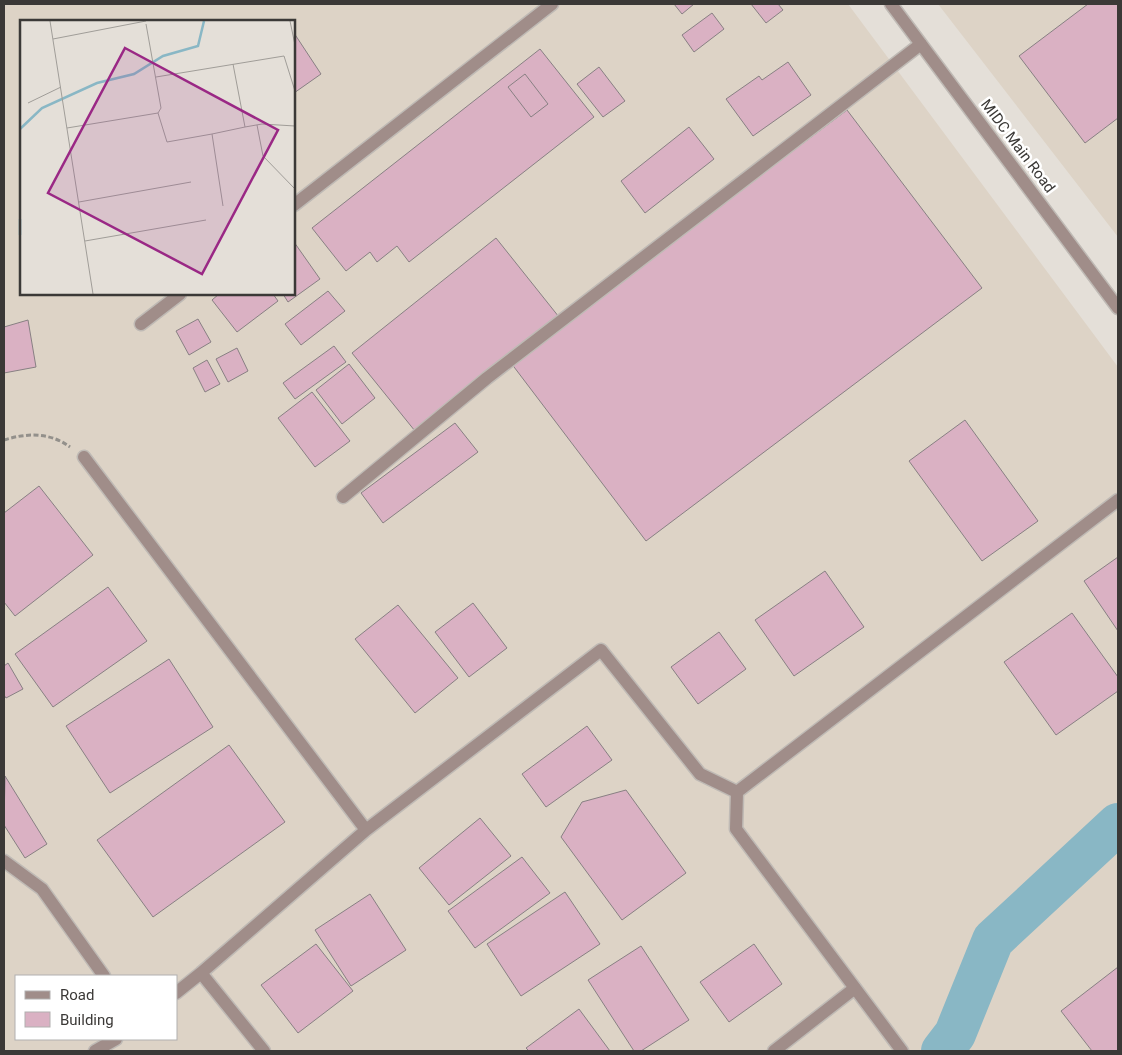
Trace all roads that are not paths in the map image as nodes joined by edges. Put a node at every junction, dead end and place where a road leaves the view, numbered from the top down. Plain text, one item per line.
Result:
1 (552, 4) edge
2 (891, 4) edge
3 (921, 44) junction
4 (295, 204) edge
5 (179, 295) edge
6 (1118, 308) edge
7 (141, 324) dead end
8 (84, 458) road end
9 (343, 497) dead end
10 (1118, 500) edge
11 (737, 792) junction
12 (366, 830) junction
13 (4, 861) edge
14 (201, 973) junction
15 (103, 975) edge
16 (855, 988) junction
17 (178, 990) edge
18 (114, 1040) edge
19 (900, 1049) edge
20 (95, 1051) edge
21 (264, 1051) edge
22 (774, 1051) edge

1 - 4 street
2 - 3 street, MIDC Main Road
3 - 6 street, MIDC Main Road
3 - 9 street
5 - 7 street
8 - 12 street
10 - 11 street
11 - 12 street
11 - 16 street
12 - 14 street
13 - 15 street
14 - 17 street
14 - 21 street
16 - 19 street
16 - 22 street
18 - 20 street

